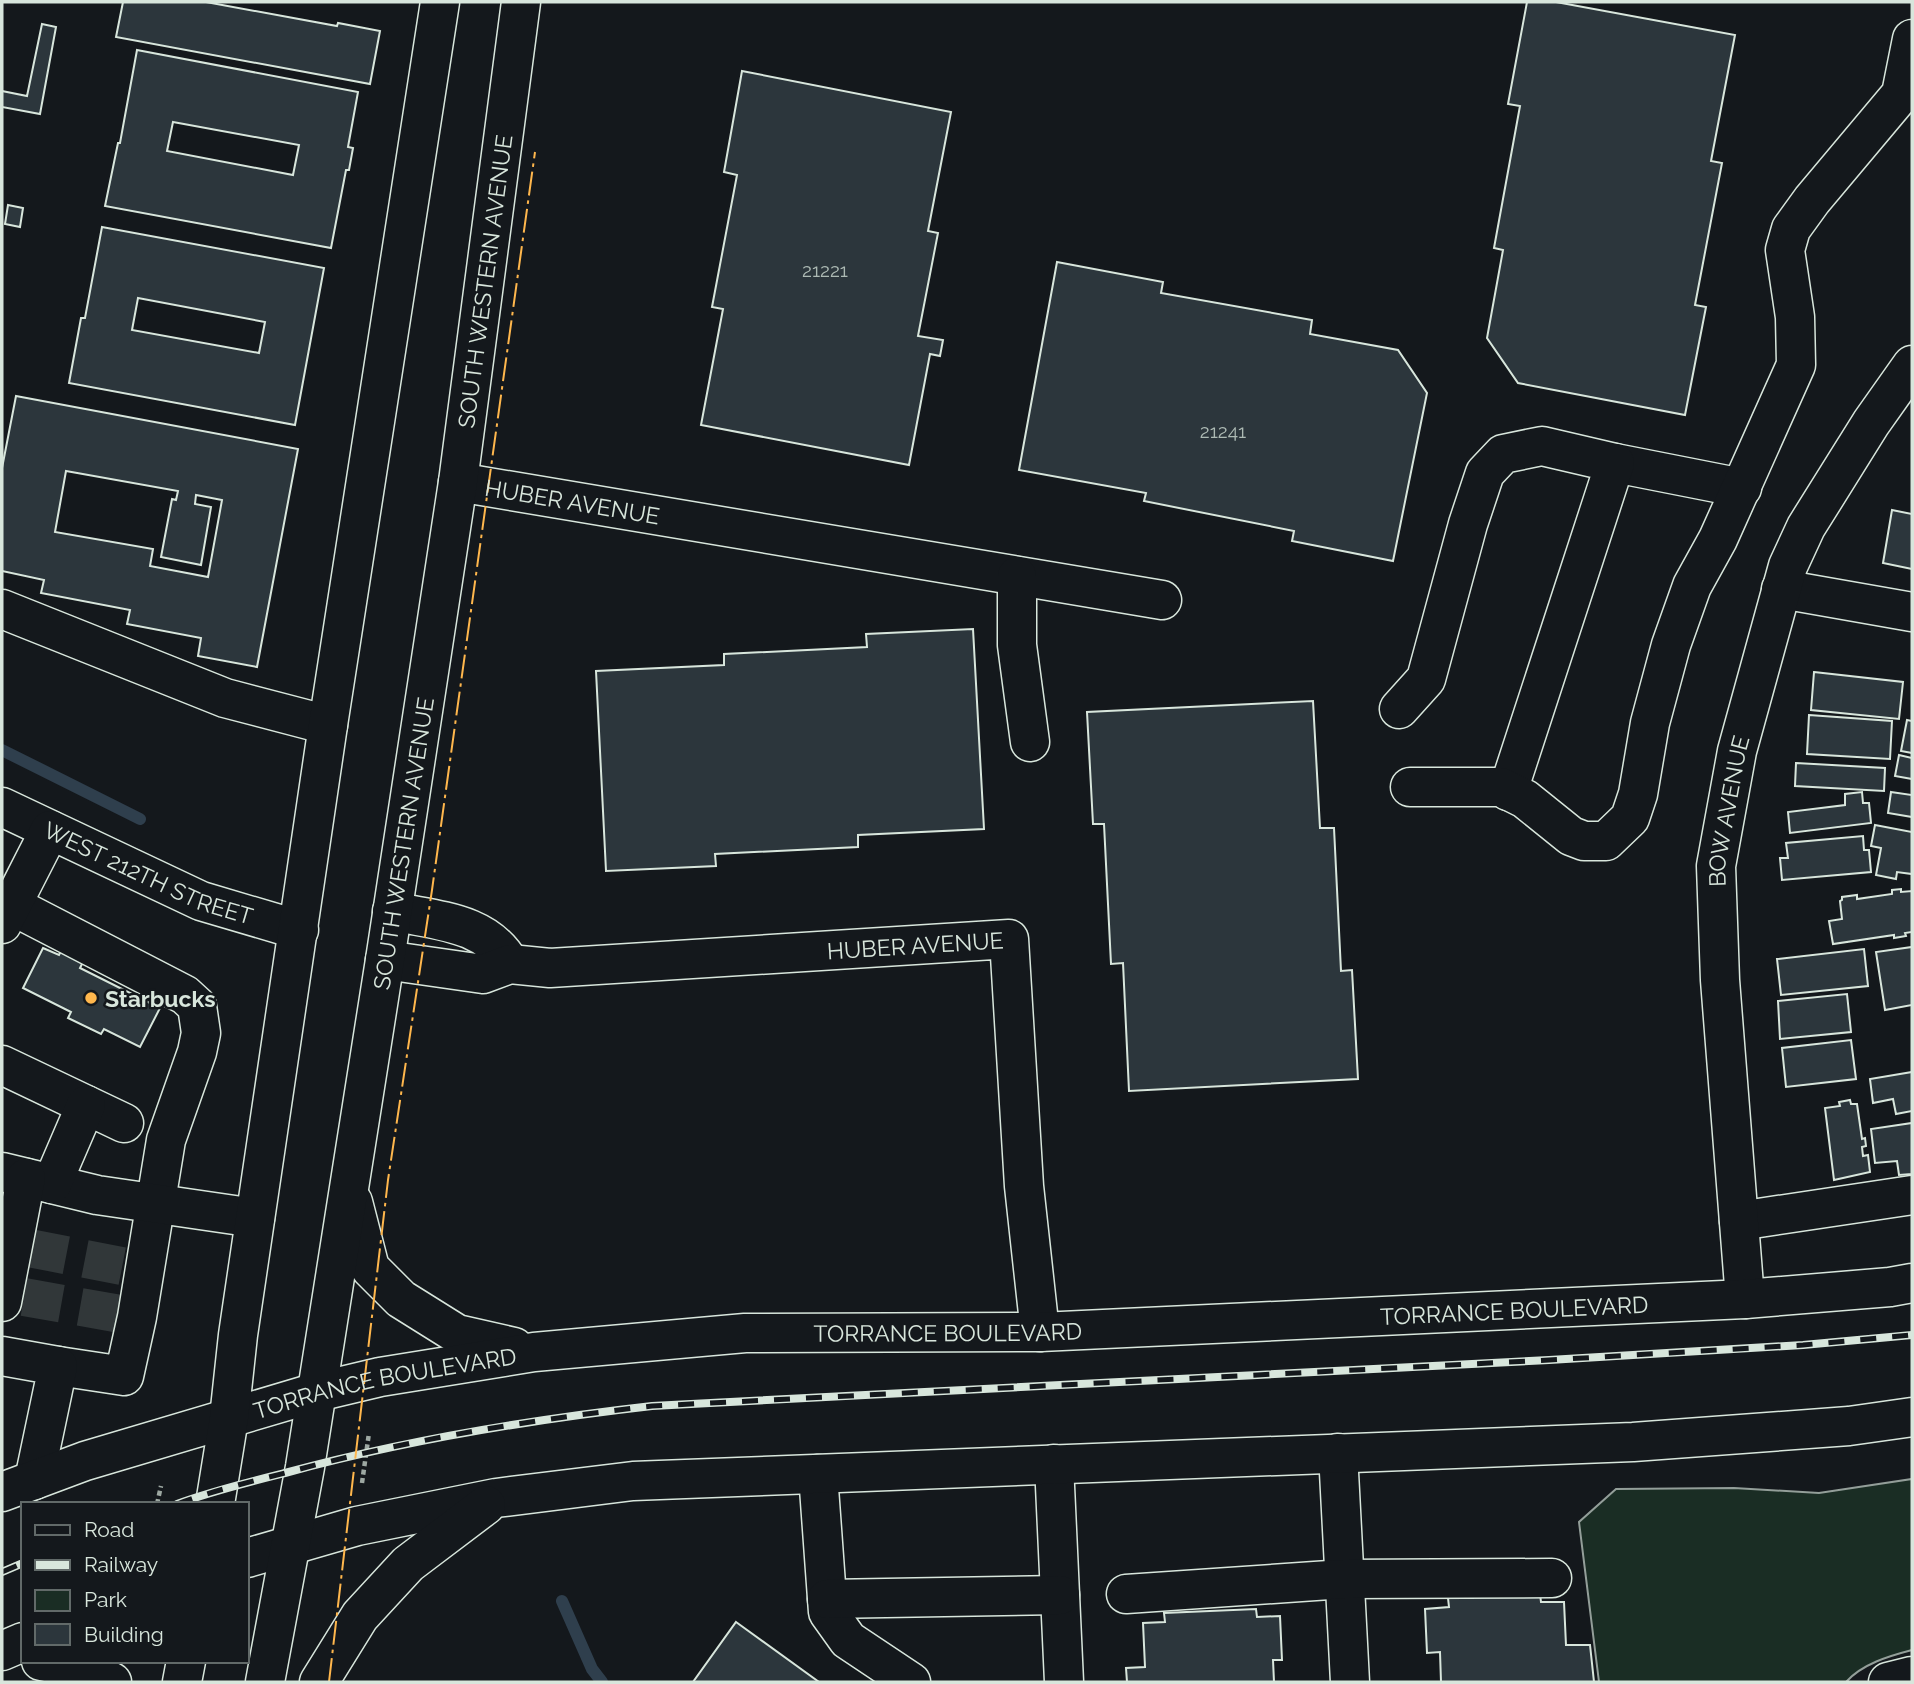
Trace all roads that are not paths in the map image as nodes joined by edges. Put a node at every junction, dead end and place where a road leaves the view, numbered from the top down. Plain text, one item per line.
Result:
1 (440, 2) edge
2 (521, 2) edge
3 (1912, 39) edge
4 (1912, 365) edge
5 (1615, 463) junction
6 (458, 482) junction
7 (1742, 488) junction
8 (1017, 576) junction
9 (1781, 589) junction
10 (1161, 600) dead end
11 (2, 609) edge
12 (1912, 612) edge
13 (1399, 709) dead end
14 (328, 725) junction
15 (1030, 742) dead end
16 (1410, 787) dead end
17 (1508, 791) junction
18 (2, 807) edge
19 (50, 830) junction
20 (392, 911) junction
21 (7, 914) edge
22 (299, 930) junction
23 (385, 960) junction
24 (510, 964) junction
25 (2, 1065) edge
26 (86, 1105) junction
27 (124, 1123) dead end
28 (26, 1178) edge
29 (348, 1182) junction
30 (1912, 1195) edge
31 (157, 1204) junction
32 (255, 1218) junction
33 (1739, 1221) junction
34 (1912, 1283) edge
35 (10, 1298) edge
36 (1745, 1299) junction
37 (1041, 1332) junction
38 (534, 1352) junction
39 (2, 1356) edge
40 (58, 1366) junction
41 (317, 1392) junction
42 (1912, 1417) edge
43 (229, 1418) junction
44 (1338, 1453) junction
45 (1054, 1464) junction
46 (818, 1474) junction
47 (18, 1486) edge
48 (496, 1498) junction
49 (215, 1502) edge
50 (290, 1547) junction
51 (248, 1558) edge
52 (1552, 1578) dead end
53 (1344, 1579) junction
54 (1126, 1594) dead end
55 (1060, 1595) junction
56 (827, 1599) junction
57 (21, 1643) edge
58 (2, 1651) edge
59 (21, 1660) edge
60 (2, 1663) edge
61 (51, 1663) edge
62 (186, 1663) edge
63 (1912, 1676) edge
64 (111, 1682) edge
65 (182, 1682) edge
66 (265, 1682) edge
67 (319, 1682) edge
68 (911, 1682) edge
69 (1064, 1682) edge
70 (1350, 1682) edge
71 (1888, 1682) edge

1 - 14 main road
2 - 6 main road, SOUTH WESTERN AVENUE
3 - 7 main road
4 - 9 main road, BOW AVENUE
5 - 7 main road
5 - 13 main road
5 - 17 main road
6 - 8 main road, HUBER AVENUE
6 - 20 main road, SOUTH WESTERN AVENUE
7 - 17 main road
8 - 10 main road, HUBER AVENUE
8 - 15 main road
9 - 12 main road
9 - 33 main road, BOW AVENUE
11 - 14 main road
14 - 22 main road
16 - 17 main road
18 - 19 main road, WEST 212TH STREET
19 - 21 main road
19 - 22 main road, WEST 212TH STREET
20 - 23 main road, SOUTH WESTERN AVENUE
20 - 24 main road
21 - 31 main road
22 - 32 main road
23 - 24 main road, HUBER AVENUE
23 - 29 main road, SOUTH WESTERN AVENUE
24 - 37 main road, HUBER AVENUE
25 - 26 main road
26 - 27 main road
26 - 28 main road
28 - 31 main road
28 - 35 main road
29 - 38 main road
29 - 41 main road, SOUTH WESTERN AVENUE
30 - 33 main road
31 - 32 main road
31 - 40 main road
32 - 43 main road
33 - 36 main road, BOW AVENUE
34 - 36 main road, TORRANCE BOULEVARD
36 - 37 main road, TORRANCE BOULEVARD
37 - 38 main road, TORRANCE BOULEVARD
38 - 41 main road, TORRANCE BOULEVARD
39 - 40 main road
40 - 47 main road
41 - 43 main road, TORRANCE BOULEVARD
41 - 50 main road, SOUTH WESTERN AVENUE
42 - 44 main road
43 - 47 main road, TORRANCE BOULEVARD
43 - 49 main road
44 - 45 main road
44 - 53 main road
45 - 46 main road
45 - 55 main road
46 - 48 main road
46 - 56 main road
48 - 50 main road
48 - 67 main road
50 - 51 main road
50 - 66 main road, SOUTH WESTERN AVENUE
52 - 53 main road
53 - 54 main road
53 - 70 main road
55 - 56 main road
55 - 69 main road
56 - 68 main road
57 - 58 main road
59 - 60 main road
61 - 64 main road
62 - 65 main road
63 - 71 main road

